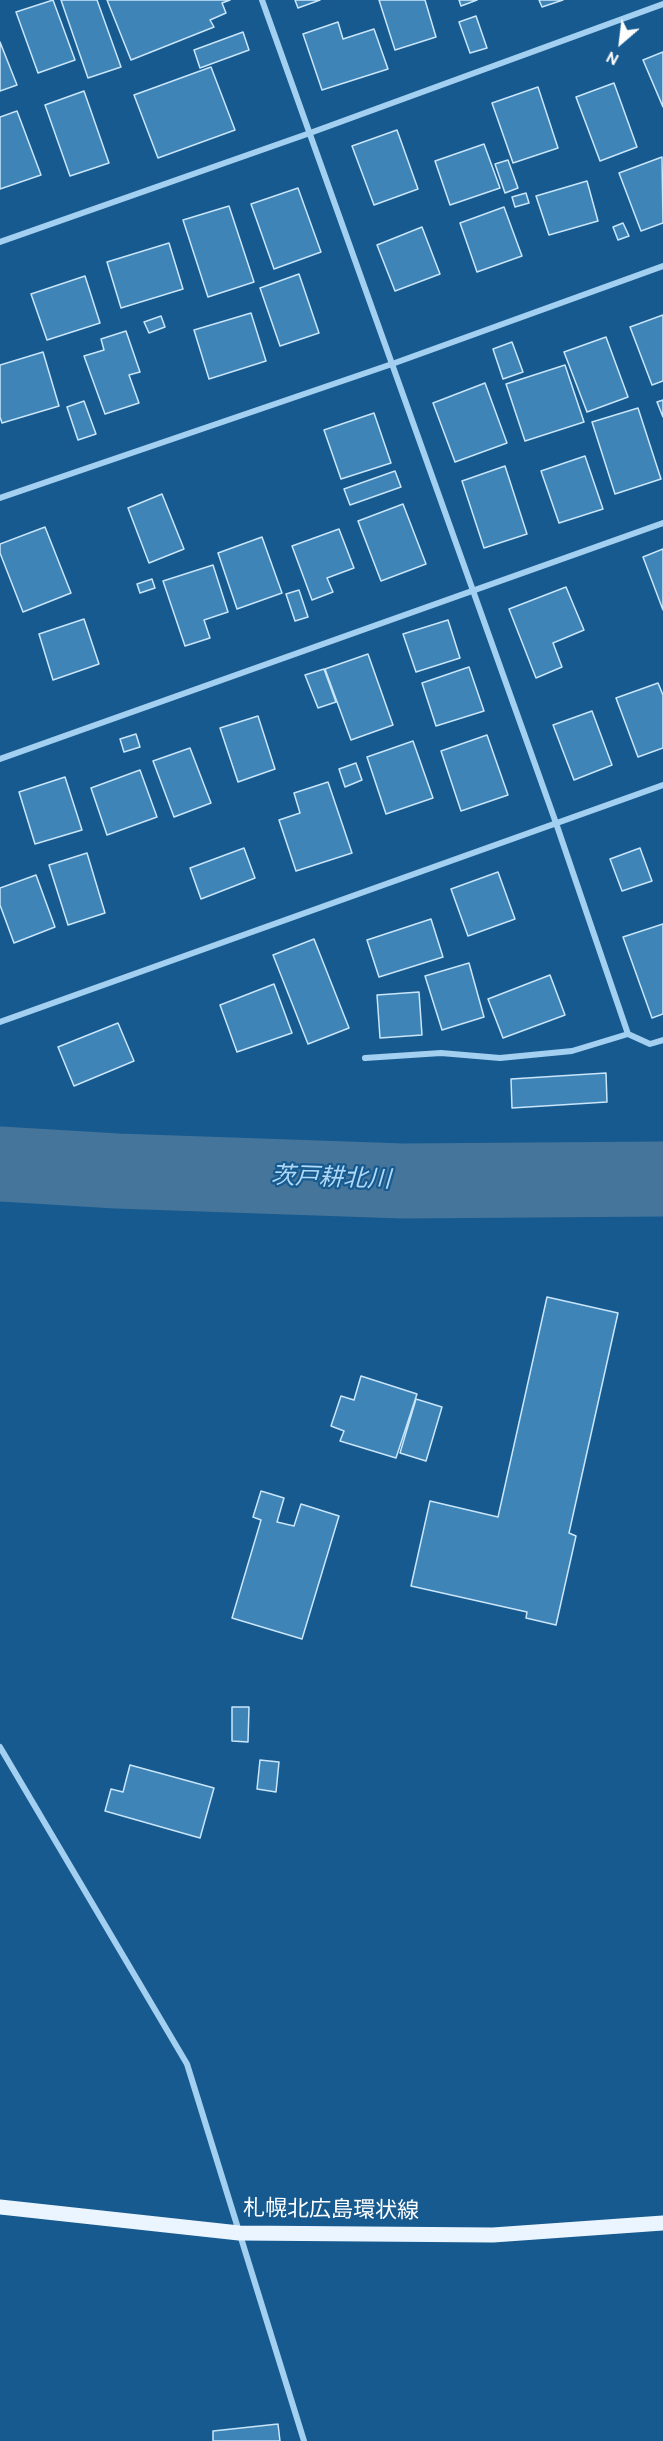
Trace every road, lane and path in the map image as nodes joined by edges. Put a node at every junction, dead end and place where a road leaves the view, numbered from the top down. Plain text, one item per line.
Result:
1 (262, 0) edge
2 (663, 4) edge
3 (309, 133) junction
4 (0, 242) edge
5 (663, 266) edge
6 (392, 364) junction
7 (0, 498) edge
8 (663, 523) edge
9 (472, 591) junction
10 (0, 759) edge
11 (663, 785) edge
12 (556, 823) junction
13 (0, 1022) edge
14 (628, 1034) junction
15 (663, 1040) edge
16 (365, 1058) dead end
17 (0, 1747) edge
18 (0, 2207) edge
19 (663, 2223) edge
20 (239, 2232) junction
21 (304, 2441) edge

1 - 3 street
2 - 3 street
3 - 4 street
3 - 6 street
5 - 6 street
6 - 7 street
6 - 9 street
8 - 9 street
9 - 10 street
9 - 12 street
11 - 12 street
12 - 13 street
12 - 14 street
14 - 15 street
14 - 16 street
17 - 20 street
18 - 20 main road, 札幌北広島環状線
19 - 20 main road, 札幌北広島環状線
20 - 21 street

